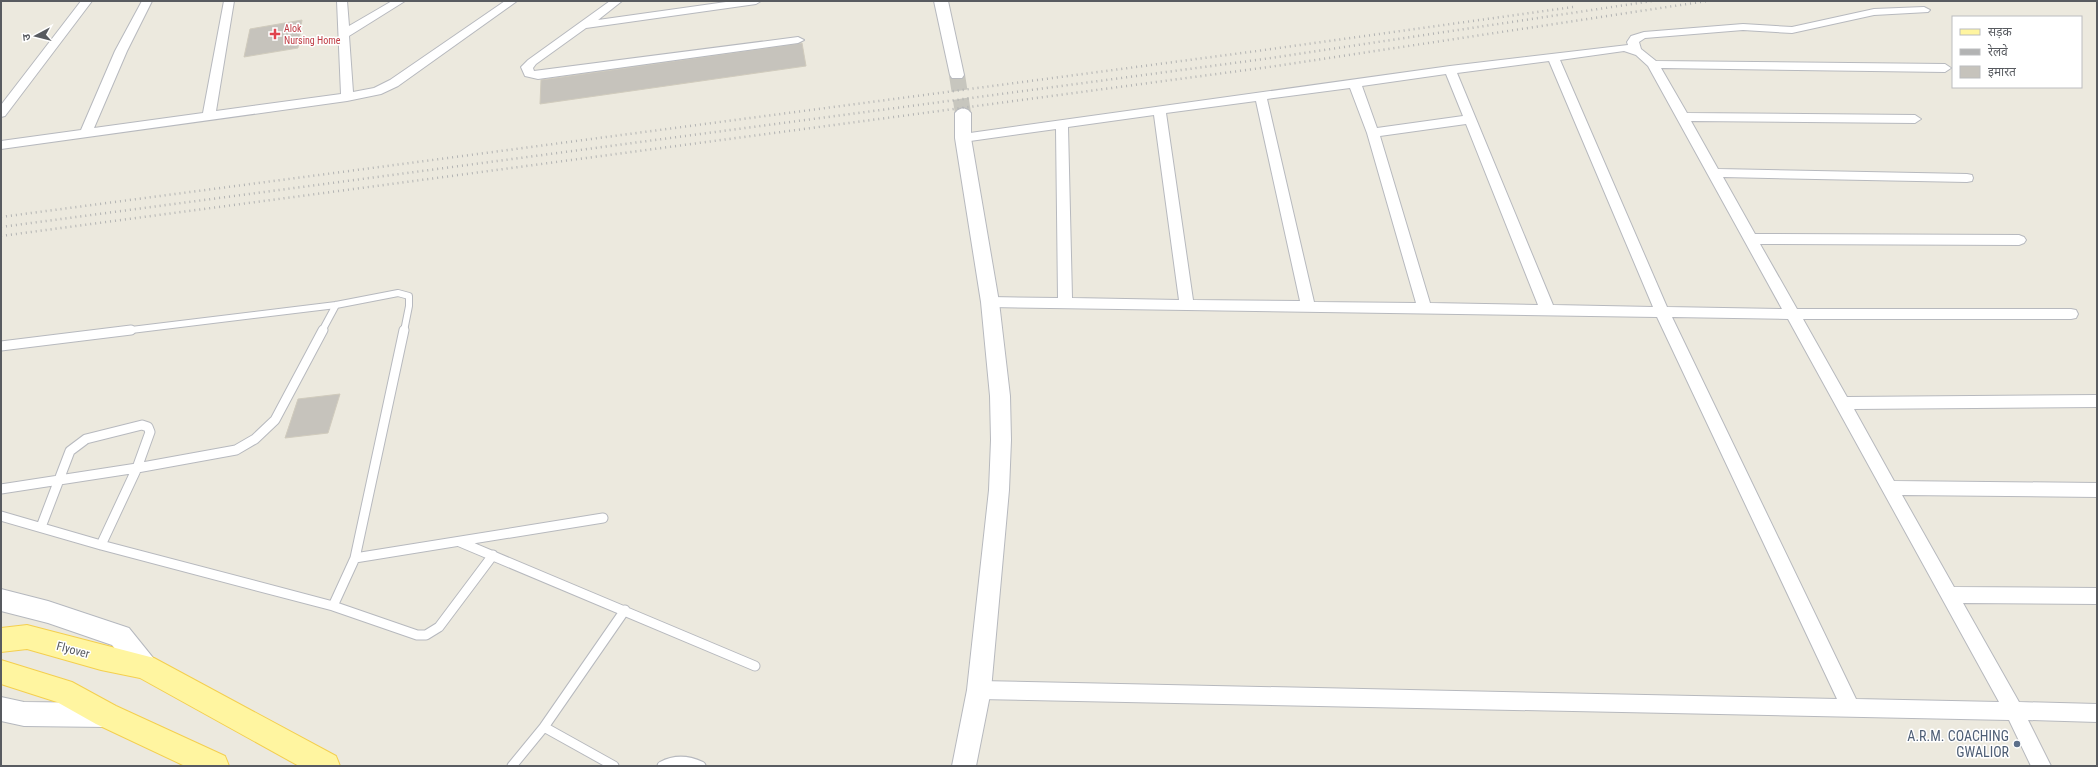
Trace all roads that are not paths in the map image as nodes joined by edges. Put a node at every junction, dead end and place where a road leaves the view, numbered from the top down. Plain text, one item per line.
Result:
1 (87, 1) edge
2 (148, 1) edge
3 (228, 1) edge
4 (342, 1) edge
5 (400, 1) edge
6 (512, 1) edge
7 (617, 1) edge
8 (756, 1) edge
9 (940, 1) edge
10 (1924, 10) dead end
11 (584, 25) junction
12 (344, 34) junction
13 (798, 40) dead end
14 (1635, 49) junction
15 (1553, 57) junction
16 (1653, 64) junction
17 (1945, 68) dead end
18 (1450, 70) junction
19 (958, 75) tunnel mouth
20 (1355, 84) junction
21 (347, 97) junction
22 (1262, 97) junction
23 (1160, 111) junction
24 (1, 113) edge
25 (963, 113) tunnel mouth
26 (209, 116) junction
27 (1684, 117) junction
28 (1471, 119) junction
29 (1915, 119) dead end
30 (1062, 124) junction
31 (86, 133) junction
32 (1373, 134) junction
33 (963, 138) junction
34 (1, 145) edge
35 (1715, 173) junction
36 (1967, 178) dead end
37 (1751, 239) junction
38 (2019, 240) dead end
39 (990, 302) junction
40 (1065, 304) junction
41 (336, 305) junction
42 (1187, 305) junction
43 (1308, 307) junction
44 (1425, 309) junction
45 (1548, 311) junction
46 (1662, 312) junction
47 (1793, 314) junction
48 (2071, 314) dead end
49 (1, 346) edge
50 (2097, 401) edge
51 (1843, 403) junction
52 (138, 468) junction
53 (58, 480) junction
54 (1890, 488) junction
55 (1, 489) edge
56 (2097, 490) edge
57 (1, 516) edge
58 (603, 518) dead end
59 (41, 527) junction
60 (460, 542) junction
61 (100, 546) junction
62 (493, 555) junction
63 (355, 558) junction
64 (1949, 595) junction
65 (2097, 596) edge
66 (1, 600) edge
67 (333, 606) junction
68 (625, 610) junction
69 (1, 640) edge
70 (755, 666) dead end
71 (145, 667) junction
72 (1, 672) edge
73 (979, 690) junction
74 (1850, 706) junction
75 (1, 709) edge
76 (2014, 711) junction
77 (106, 715) junction
78 (2094, 717) edge
79 (544, 727) junction
80 (215, 766) edge
81 (326, 766) edge
82 (512, 766) edge
83 (614, 766) edge
84 (662, 766) edge
85 (701, 766) edge
86 (964, 766) edge
87 (2041, 766) edge

1 - 24 street
2 - 31 street
3 - 26 street
4 - 12 street
5 - 12 street
6 - 21 street
7 - 11 street
8 - 11 street
9 - 19 street
10 - 14 street
11 - 13 street
12 - 21 street
14 - 15 street
14 - 16 street
15 - 18 street
15 - 46 street
16 - 17 street
16 - 27 street
18 - 20 street
18 - 28 street
20 - 22 street
20 - 32 street
21 - 26 street
22 - 23 street
22 - 43 street
23 - 30 street
23 - 42 street
25 - 33 street
26 - 31 street
27 - 29 street
27 - 35 street
28 - 32 street
28 - 45 street
30 - 33 street
30 - 40 street
31 - 34 street
32 - 44 street
33 - 39 street
35 - 36 street
35 - 37 street
37 - 38 street
37 - 47 street
39 - 40 street
39 - 73 street
40 - 42 street
41 - 49 lane
41 - 52 lane
41 - 63 lane
42 - 43 street
43 - 44 street
44 - 45 street
45 - 46 street
46 - 47 street
46 - 74 street
47 - 48 street
47 - 51 street
50 - 51 street
51 - 54 street
52 - 53 lane
52 - 53 lane
52 - 61 lane
53 - 55 lane
53 - 59 lane
54 - 56 street
54 - 64 street
57 - 59 lane
58 - 60 lane
59 - 61 lane
60 - 62 lane
60 - 63 lane
61 - 67 lane
62 - 67 lane
62 - 68 lane
63 - 67 lane
64 - 65 street
64 - 76 street
66 - 71 main road
68 - 70 lane
68 - 79 lane
69 - 71 main road, Flyover
71 - 81 main road, Flyover
72 - 77 main road
73 - 74 street
73 - 86 street
74 - 76 street
75 - 77 main road
76 - 78 street
76 - 87 street
77 - 80 main road
79 - 82 lane
79 - 83 lane
84 - 85 lane

